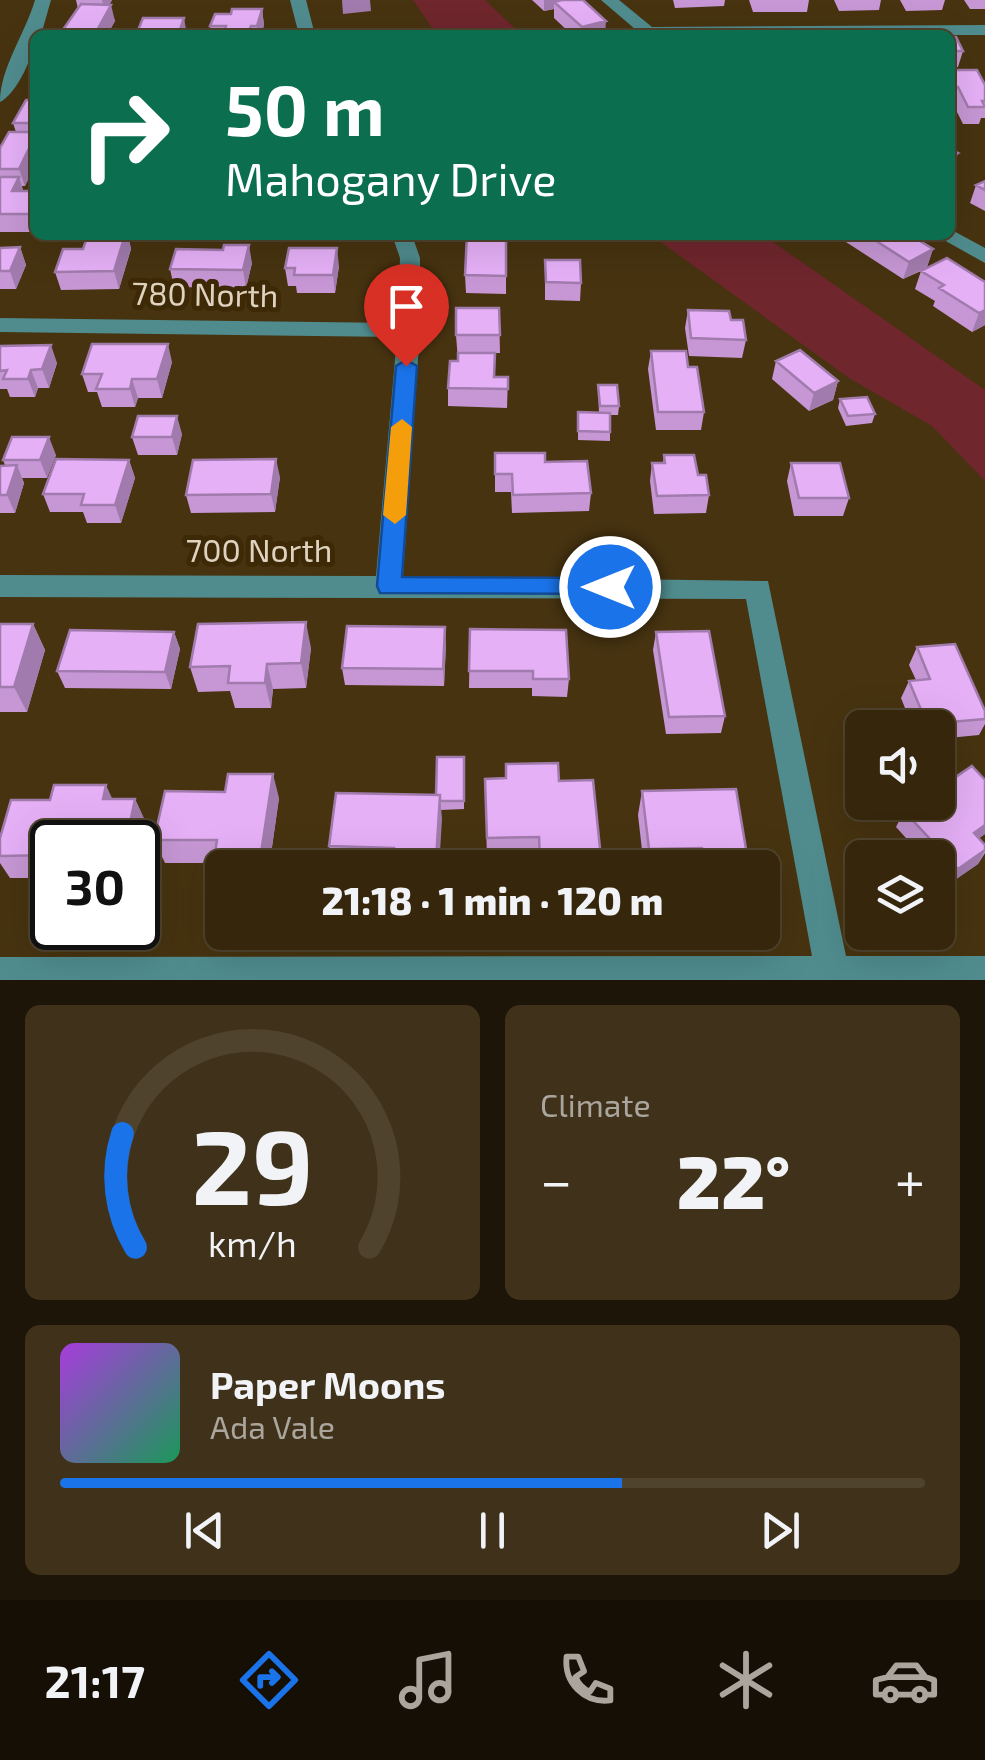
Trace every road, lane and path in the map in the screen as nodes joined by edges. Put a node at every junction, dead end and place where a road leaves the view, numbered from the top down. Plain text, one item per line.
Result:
1 (43, 0) edge
2 (298, 0) edge
3 (609, 0) edge
4 (35, 30) edge
5 (306, 30) edge
6 (645, 30) edge
7 (955, 33) edge
8 (983, 33) edge
9 (30, 42) edge
10 (0, 97) edge
11 (955, 239) edge
12 (404, 240) edge
13 (985, 257) edge
14 (0, 326) edge
15 (409, 330) junction
16 (0, 586) edge
17 (389, 586) junction
18 (985, 973) edge
19 (0, 974) edge
20 (833, 976) junction

1 - 4 street
2 - 5 street
3 - 6 street
7 - 8 street
9 - 10 street
11 - 13 street
12 - 15 street
14 - 15 street, 780 North
15 - 17 street
16 - 17 street, 700 North
17 - 20 street, 700 North
18 - 20 street
19 - 20 street

